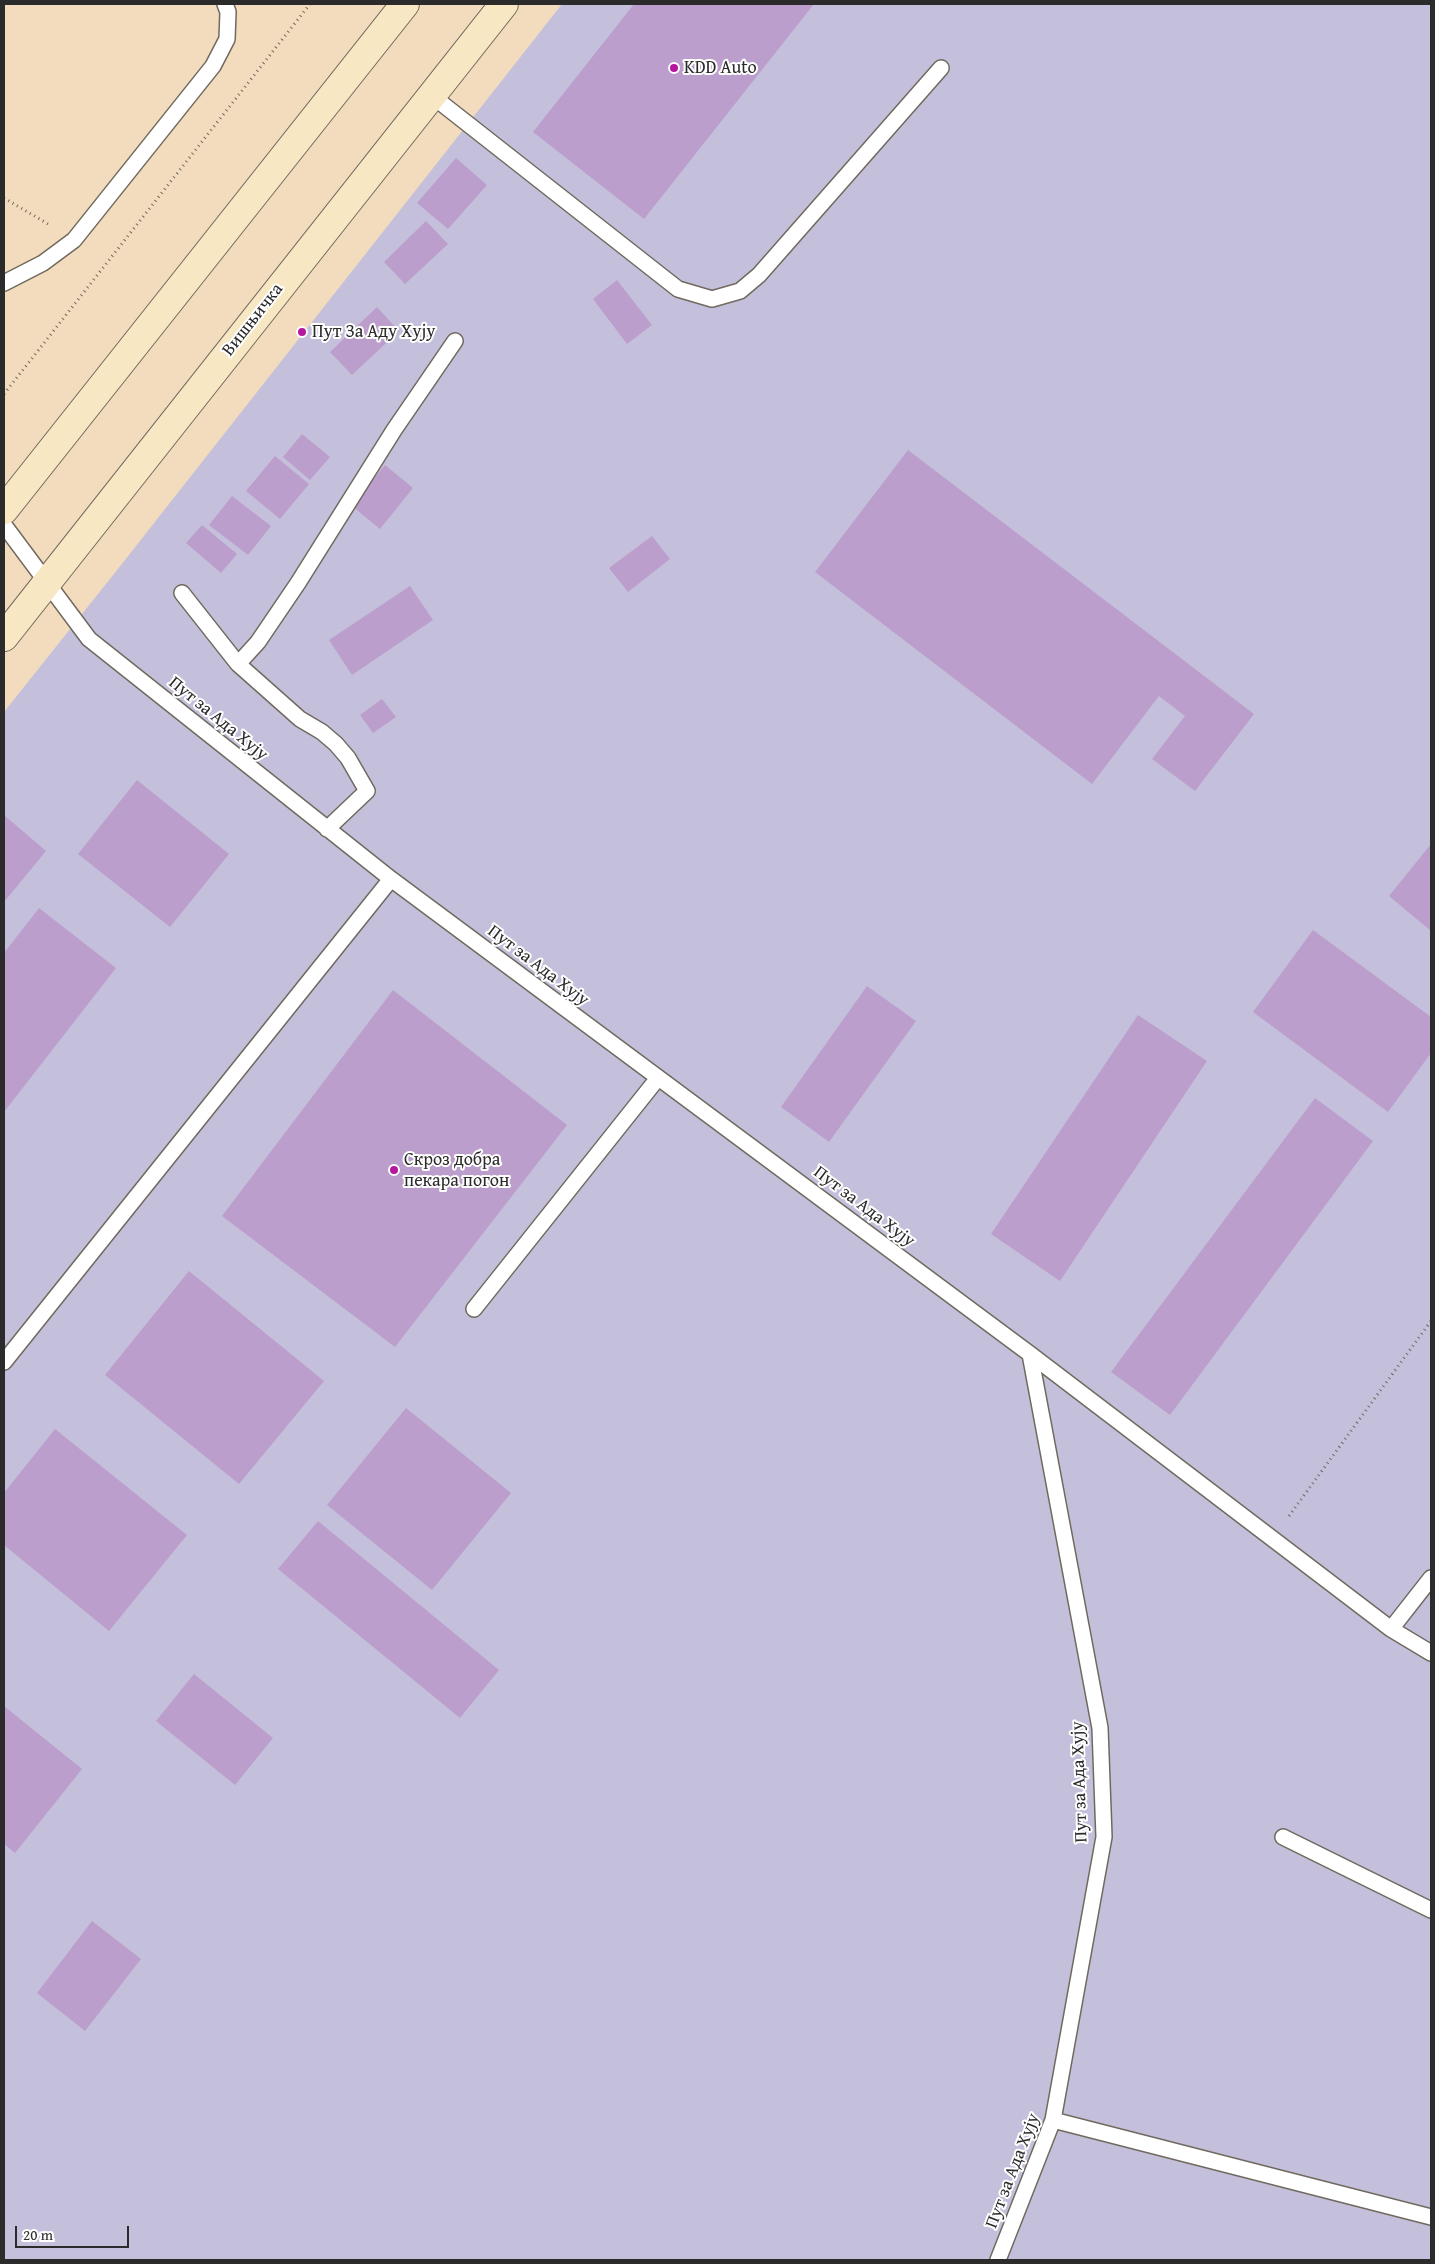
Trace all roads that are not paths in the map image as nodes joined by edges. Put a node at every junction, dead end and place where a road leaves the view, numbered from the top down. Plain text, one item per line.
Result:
1 (225, 4) edge
2 (405, 4) edge
3 (504, 4) edge
4 (941, 68) dead end
5 (431, 95) junction
6 (4, 283) edge
7 (455, 341) dead end
8 (4, 510) edge
9 (4, 524) edge
10 (47, 582) junction
11 (182, 594) dead end
12 (4, 637) edge
13 (238, 664) junction
14 (327, 829) junction
15 (391, 880) junction
16 (658, 1078) junction
17 (474, 1309) dead end
18 (1030, 1354) junction
19 (4, 1362) edge
20 (1431, 1578) edge
21 (1391, 1629) junction
22 (1431, 1653) edge
23 (1283, 1837) dead end
24 (1431, 1910) edge
25 (1053, 2120) junction
26 (1431, 2218) edge
27 (998, 2260) edge

1 - 6 lane
2 - 8 main road
3 - 5 main road, Вишњичка
4 - 5 lane
5 - 10 main road, Вишњичка
7 - 13 lane
9 - 10 lane, Пут за Ада Хују
10 - 12 main road, Вишњичка
10 - 14 lane, Пут за Ада Хују
11 - 13 lane
13 - 14 lane
14 - 15 lane, Пут за Ада Хују
15 - 16 lane, Пут за Ада Хују
15 - 19 lane
16 - 17 lane
16 - 18 lane, Пут за Ада Хују
18 - 21 lane, Пут за Ада Хују
18 - 25 lane, Пут за Ада Хују
20 - 21 lane
21 - 22 lane, Пут за Ада Хују
23 - 24 lane
25 - 26 lane
25 - 27 lane, Пут за Ада Хују

